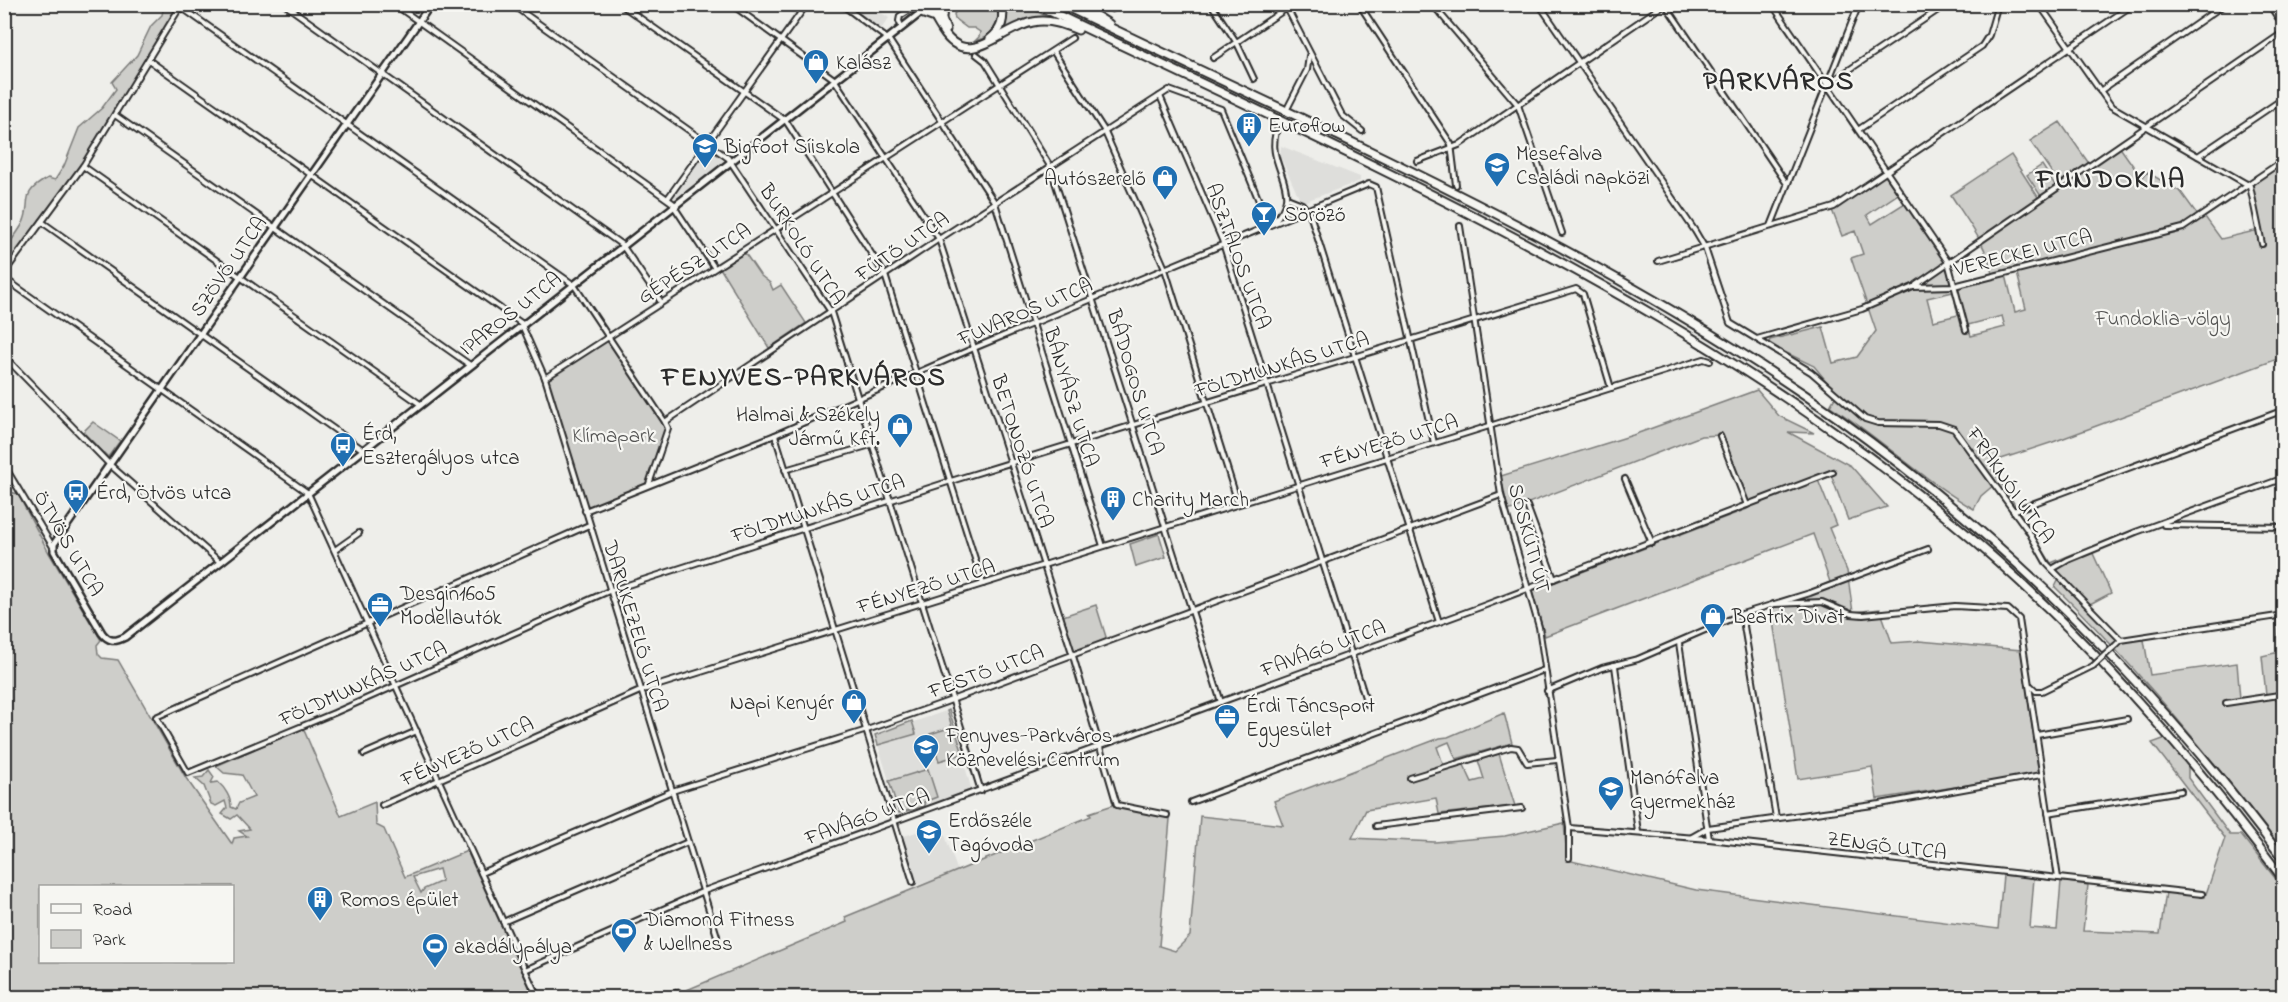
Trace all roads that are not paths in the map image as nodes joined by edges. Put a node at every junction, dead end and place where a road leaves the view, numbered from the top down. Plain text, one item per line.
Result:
1 (284, 4) edge
2 (394, 4) edge
3 (431, 4) edge
4 (511, 4) edge
5 (620, 4) edge
6 (731, 4) edge
7 (807, 4) edge
8 (841, 4) edge
9 (919, 4) edge
10 (932, 4) edge
11 (944, 4) edge
12 (1001, 4) edge
13 (1035, 4) edge
14 (1061, 4) edge
15 (1077, 4) edge
16 (1124, 4) edge
17 (1211, 4) edge
18 (1293, 4) edge
19 (1359, 4) edge
20 (1432, 4) edge
21 (1539, 4) edge
22 (1772, 4) edge
23 (1859, 4) edge
24 (1947, 4) edge
25 (1998, 4) edge
26 (2134, 4) edge
27 (2225, 4) edge
28 (2269, 4) edge
29 (1664, 5) edge
30 (2039, 5) edge
31 (182, 6) edge
32 (1112, 9) dead end
33 (1288, 10) junction
34 (921, 13) junction
35 (938, 19) junction
36 (418, 22) junction
37 (2283, 27) edge
38 (902, 28) junction
39 (1118, 32) junction
40 (2283, 32) edge
41 (1072, 38) dead end
42 (889, 39) junction
43 (783, 41) junction
44 (1237, 43) junction
45 (1117, 44) junction
46 (2070, 49) junction
47 (1053, 51) junction
48 (976, 54) dead end
49 (1309, 54) junction
50 (1213, 58) dead end
51 (150, 61) junction
52 (1579, 64) junction
53 (382, 74) junction
54 (1254, 79) dead end
55 (836, 81) junction
56 (999, 83) junction
57 (1827, 84) junction
58 (2100, 91) junction
59 (745, 92) junction
60 (1160, 96) junction
61 (2283, 98) edge
62 (1518, 105) junction
63 (1288, 107) dead end
64 (115, 115) junction
65 (941, 120) junction
66 (786, 121) junction
67 (347, 124) junction
68 (2145, 126) junction
69 (1277, 129) dead end
70 (1104, 130) junction
71 (1858, 130) junction
72 (1362, 131) dead end
73 (709, 144) junction
74 (1452, 148) junction
75 (2198, 156) junction
76 (885, 157) junction
77 (2283, 160) edge
78 (1417, 161) dead end
79 (732, 162) junction
80 (83, 166) junction
81 (1050, 166) junction
82 (1886, 172) junction
83 (311, 176) junction
84 (1456, 185) dead end
85 (1787, 185) junction
86 (2247, 185) junction
87 (830, 192) junction
88 (669, 198) junction
89 (1287, 198) junction
90 (995, 203) junction
91 (676, 207) junction
92 (1307, 208) junction
93 (42, 222) junction
94 (1269, 225) junction
95 (1460, 226) dead end
96 (1771, 226) junction
97 (274, 228) junction
98 (777, 228) junction
99 (1563, 233) dead end
100 (939, 239) junction
101 (1223, 244) junction
102 (2262, 244) dead end
103 (625, 247) junction
104 (1704, 248) junction
105 (1658, 261) dead end
106 (1948, 262) junction
107 (714, 267) junction
108 (1165, 268) junction
109 (4, 273) edge
110 (885, 275) junction
111 (4, 278) edge
112 (239, 278) junction
113 (574, 285) junction
114 (1954, 286) junction
115 (1913, 287) junction
116 (1094, 299) junction
117 (661, 302) junction
118 (831, 312) junction
119 (1474, 319) junction
120 (1034, 324) junction
121 (522, 326) junction
122 (1966, 330) dead end
123 (200, 334) junction
124 (609, 335) junction
125 (1410, 339) junction
126 (1756, 340) junction
127 (974, 348) junction
128 (4, 356) edge
129 (1355, 357) junction
130 (1710, 361) dead end
131 (470, 365) junction
132 (917, 373) junction
133 (545, 378) junction
134 (1267, 383) junction
135 (1611, 388) junction
136 (161, 389) junction
137 (860, 398) junction
138 (1207, 403) junction
139 (420, 405) junction
140 (2283, 410) edge
141 (665, 422) junction
142 (1134, 426) junction
143 (1489, 426) junction
144 (775, 435) junction
145 (1720, 436) dead end
146 (1434, 443) junction
147 (874, 444) junction
148 (1071, 445) junction
149 (362, 449) junction
150 (1387, 458) junction
151 (1010, 463) junction
152 (109, 464) junction
153 (4, 465) edge
154 (785, 470) junction
155 (1833, 472) dead end
156 (2283, 478) edge
157 (1625, 479) dead end
158 (951, 482) junction
159 (1298, 485) junction
160 (648, 486) junction
161 (308, 493) junction
162 (1501, 495) junction
163 (891, 501) junction
164 (1239, 503) junction
165 (1747, 505) junction
166 (1527, 506) dead end
167 (585, 511) junction
168 (2013, 511) junction
169 (2181, 516) junction
170 (589, 525) junction
171 (2160, 525) junction
172 (2182, 525) junction
173 (1166, 527) junction
174 (2283, 527) edge
175 (804, 528) junction
176 (1410, 531) junction
177 (359, 533) dead end
178 (1652, 543) junction
179 (1103, 546) junction
180 (53, 547) junction
181 (1928, 549) dead end
182 (335, 550) junction
183 (220, 562) junction
184 (1323, 562) junction
185 (1044, 566) junction
186 (2054, 568) junction
187 (1554, 579) junction
188 (982, 584) junction
189 (1528, 589) junction
190 (609, 591) junction
191 (923, 602) junction
192 (1774, 604) junction
193 (1192, 611) junction
194 (1742, 614) junction
195 (2283, 615) edge
196 (369, 622) junction
197 (1439, 622) junction
198 (836, 630) junction
199 (106, 638) joint
200 (2121, 640) junction
201 (1679, 643) junction
202 (1351, 654) junction
203 (1073, 656) junction
204 (1615, 666) junction
205 (1544, 670) junction
206 (397, 685) junction
207 (2030, 686) junction
208 (640, 691) junction
209 (1547, 691) junction
210 (2042, 691) junction
211 (2283, 691) edge
212 (953, 699) junction
213 (1221, 702) junction
214 (2033, 703) junction
215 (1367, 704) dead end
216 (2226, 704) dead end
217 (2127, 719) dead end
218 (867, 730) junction
219 (417, 731) junction
220 (2037, 735) junction
221 (1100, 747) junction
222 (364, 754) dead end
223 (1557, 760) junction
224 (2042, 775) junction
225 (1410, 777) dead end
226 (439, 780) junction
227 (672, 791) junction
228 (981, 791) junction
229 (2181, 791) dead end
230 (1191, 802) dead end
231 (382, 805) dead end
232 (1522, 808) dead end
233 (2048, 813) junction
234 (1167, 815) dead end
235 (1776, 818) junction
236 (895, 821) junction
237 (1376, 826) dead end
238 (1569, 828) junction
239 (1708, 828) junction
240 (1638, 832) junction
241 (1691, 838) junction
242 (1709, 839) junction
243 (688, 842) junction
244 (1569, 858) dead end
245 (2283, 860) edge
246 (481, 873) junction
247 (2058, 878) junction
248 (2283, 879) edge
249 (913, 882) dead end
250 (704, 891) junction
251 (2202, 894) dead end
252 (503, 922) junction
253 (717, 936) dead end
254 (525, 970) junction
255 (678, 992) dead end
256 (538, 998) edge
257 (666, 998) edge

1 - 53 street
2 - 36 street
3 - 36 street, SZÖVŐ UTCA
4 - 73 street, BURKOLÓ UTCA
5 - 59 street
6 - 43 street
7 - 43 street
8 - 42 street
9 - 38 street
10 - 34 street, IPAROS UTCA
10 - 35 highway
11 - 35 highway
12 - 35 highway
13 - 45 highway
14 - 39 highway
15 - 39 highway
16 - 32 street
17 - 44 street
18 - 33 street
19 - 74 street
20 - 62 street
21 - 52 street
22 - 57 street
23 - 57 street
24 - 57 street
25 - 71 street
26 - 46 street
27 - 58 street
28 - 37 street
29 - 52 street
29 - 85 street
30 - 46 street
31 - 51 street
31 - 67 street
33 - 44 street
33 - 49 street
34 - 35 highway
34 - 38 street, IPAROS UTCA
35 - 45 highway
36 - 53 street, SZÖVŐ UTCA
36 - 88 street
38 - 42 street, IPAROS UTCA
39 - 245 highway
40 - 68 street
41 - 47 street, GÉPÉSZ UTCA
42 - 55 street, IPAROS UTCA
42 - 65 street, BÁNYÁSZ UTCA
43 - 55 street
43 - 59 street
44 - 50 street
44 - 54 street
45 - 248 highway
46 - 58 street
46 - 82 street
47 - 56 street, GÉPÉSZ UTCA
47 - 70 street
48 - 56 street, BÁDOGOS UTCA
49 - 63 street
49 - 72 street
51 - 64 street
51 - 83 street
52 - 62 street
52 - 104 street
53 - 67 street, SZÖVŐ UTCA
53 - 103 street
55 - 66 street, IPAROS UTCA
55 - 76 street, BETONOZÓ UTCA
56 - 65 street, GÉPÉSZ UTCA
56 - 81 street, BÁDOGOS UTCA
57 - 71 street
57 - 85 street
58 - 68 street
59 - 66 street
59 - 73 street
60 - 70 street, FŰTŐ UTCA
60 - 94 street
60 - 101 street, ASZTALOS UTCA
61 - 75 street
62 - 74 street
62 - 99 street
64 - 80 street
64 - 97 street
65 - 76 street, GÉPÉSZ UTCA
65 - 90 street, BÁNYÁSZ UTCA
66 - 79 street, IPAROS UTCA
66 - 87 street
67 - 83 street, SZÖVŐ UTCA
67 - 113 street
68 - 75 street
68 - 106 street
69 - 89 street
70 - 81 street, FŰTŐ UTCA
70 - 108 street
71 - 82 street
73 - 79 street, BURKOLÓ UTCA
73 - 88 street
74 - 78 street
74 - 84 street
75 - 86 street
76 - 87 street, GÉPÉSZ UTCA
76 - 100 street, BETONOZÓ UTCA
77 - 86 street, VERECKEI UTCA
79 - 91 street, IPAROS UTCA
79 - 98 street, BURKOLÓ UTCA
80 - 93 street
80 - 112 street
81 - 90 street, FŰTŐ UTCA
81 - 116 street, BÁDOGOS UTCA
82 - 96 street
82 - 106 street
83 - 97 street, SZÖVŐ UTCA
83 - 121 street
85 - 96 street
86 - 102 street
86 - 114 street, VERECKEI UTCA
87 - 98 street, GÉPÉSZ UTCA
87 - 110 street
88 - 91 street
89 - 92 street
89 - 94 street
90 - 100 street, FŰTŐ UTCA
90 - 120 street, BÁNYÁSZ UTCA
91 - 103 street, IPAROS UTCA
91 - 107 street
92 - 94 street, FUVAROS UTCA
92 - 125 street, FUVAROS UTCA
92 - 129 street
93 - 109 street
93 - 123 street
94 - 101 street, FUVAROS UTCA
95 - 119 street, SÓSKÚTI ÚT
96 - 104 street
97 - 112 street, SZÖVŐ UTCA
97 - 131 street
98 - 107 street, GÉPÉSZ UTCA
98 - 118 street, BURKOLÓ UTCA
100 - 110 street, FŰTŐ UTCA
100 - 127 street, BETONOZÓ UTCA
101 - 108 street, FUVAROS UTCA
101 - 134 street, ASZTALOS UTCA
103 - 113 street, IPAROS UTCA
103 - 117 street
104 - 105 street
104 - 126 street, FRAKNÓI UTCA
106 - 114 street
106 - 115 street
107 - 117 street, GÉPÉSZ UTCA
108 - 116 street, FUVAROS UTCA
108 - 138 street
110 - 118 street, FŰTŐ UTCA
110 - 132 street
111 - 136 street
112 - 123 street, SZÖVŐ UTCA
112 - 139 street
113 - 121 street, IPAROS UTCA
113 - 124 street
114 - 115 street, VERECKEI UTCA
114 - 122 street
115 - 126 street, VERECKEI UTCA
116 - 120 street, FUVAROS UTCA
116 - 142 street, BÁDOGOS UTCA
117 - 124 street, GÉPÉSZ UTCA
118 - 137 street, BURKOLÓ UTCA
118 - 141 street, FŰTŐ UTCA
119 - 125 street, FÖLDMUNKÁS UTCA
119 - 135 street, FÖLDMUNKÁS UTCA
119 - 143 street, SÓSKÚTI ÚT
120 - 127 street, FUVAROS UTCA
120 - 148 street, BÁNYÁSZ UTCA
121 - 131 street, IPAROS UTCA
121 - 133 street, DARUKEZELŐ UTCA
123 - 136 street, SZÖVŐ UTCA
123 - 149 street
124 - 133 street, GÉPÉSZ UTCA
124 - 141 street
125 - 129 street, FÖLDMUNKÁS UTCA
125 - 146 street
126 - 168 street, FRAKNÓI UTCA
127 - 132 street, FUVAROS UTCA
127 - 151 street, BETONOZÓ UTCA
128 - 152 street
129 - 134 street, FÖLDMUNKÁS UTCA
129 - 150 street
130 - 135 street
131 - 139 street, IPAROS UTCA
132 - 137 street, FUVAROS UTCA
132 - 158 street
133 - 167 street, DARUKEZELŐ UTCA
134 - 138 street, FÖLDMUNKÁS UTCA
134 - 159 street, ASZTALOS UTCA
135 - 143 street
136 - 152 street, SZÖVŐ UTCA
136 - 161 street
137 - 144 street, FUVAROS UTCA
137 - 147 street, BURKOLÓ UTCA
138 - 142 street, FÖLDMUNKÁS UTCA
138 - 164 street
139 - 149 street, IPAROS UTCA
140 - 168 street
141 - 160 street
142 - 148 street, FÖLDMUNKÁS UTCA
142 - 173 street, BÁDOGOS UTCA
143 - 146 street, FÉNYEZŐ UTCA
143 - 162 street, SÓSKÚTI ÚT
144 - 154 street
144 - 160 street, FUVAROS UTCA
145 - 165 street
146 - 150 street, FÉNYEZŐ UTCA
147 - 154 street
147 - 163 street, BURKOLÓ UTCA
148 - 151 street, FÖLDMUNKÁS UTCA
148 - 179 street, BÁNYÁSZ UTCA
149 - 161 street, IPAROS UTCA
150 - 159 street, FÉNYEZŐ UTCA
150 - 176 street
151 - 158 street, FÖLDMUNKÁS UTCA
151 - 185 street, BETONOZÓ UTCA
152 - 180 street, SZÖVŐ UTCA
152 - 183 street
153 - 180 street, ÖTVÖS UTCA
154 - 175 street
155 - 165 street, FAVÁGÓ UTCA
156 - 169 street
157 - 178 street
158 - 163 street, FÖLDMUNKÁS UTCA
158 - 188 street
159 - 164 street, FÉNYEZŐ UTCA
159 - 184 street, ASZTALOS UTCA
160 - 167 street, FUVAROS UTCA
161 - 182 street
161 - 183 street, IPAROS UTCA
162 - 176 street, FESTŐ UTCA
162 - 189 street, SÓSKÚTI ÚT
163 - 175 street, FÖLDMUNKÁS UTCA
163 - 191 street, BURKOLÓ UTCA
164 - 173 street, FÉNYEZŐ UTCA
165 - 178 street, FAVÁGÓ UTCA
166 - 187 street
167 - 170 street, DARUKEZELŐ UTCA
168 - 186 street, FRAKNÓI UTCA
169 - 171 street
169 - 172 street
170 - 190 street, DARUKEZELŐ UTCA
170 - 196 street
171 - 172 street
171 - 186 street
172 - 174 street
173 - 179 street, FÉNYEZŐ UTCA
173 - 193 street, BÁDOGOS UTCA
175 - 190 street, FÖLDMUNKÁS UTCA
175 - 198 street
176 - 184 street, FESTŐ UTCA
176 - 197 street
177 - 182 street
178 - 187 street, FAVÁGÓ UTCA
179 - 185 street, FÉNYEZŐ UTCA
180 - 199 street, ÖTVÖS UTCA
181 - 192 street
182 - 196 street
183 - 199 street, IPAROS UTCA
184 - 193 street, FESTŐ UTCA
184 - 202 street, ASZTALOS UTCA
185 - 188 street, FÉNYEZŐ UTCA
185 - 203 street, BETONOZÓ UTCA
186 - 200 street, FRAKNÓI UTCA
187 - 189 street, FAVÁGÓ UTCA
188 - 191 street, FÉNYEZŐ UTCA
189 - 197 street, FAVÁGÓ UTCA
189 - 205 street, SÓSKÚTI ÚT
190 - 206 street, FÖLDMUNKÁS UTCA
190 - 208 street, DARUKEZELŐ UTCA
191 - 198 street, FÉNYEZŐ UTCA
191 - 212 street, BURKOLÓ UTCA
192 - 194 street
192 - 207 street
193 - 203 street, FESTŐ UTCA
193 - 213 street, BÁDOGOS UTCA
194 - 201 street
194 - 235 street
195 - 200 street
196 - 206 street
196 - 206 street, FÖLDMUNKÁS UTCA
197 - 202 street, FAVÁGÓ UTCA
198 - 208 street, FÉNYEZŐ UTCA
198 - 218 street
200 - 210 street, bridge
201 - 204 street
201 - 239 street
202 - 213 street, FAVÁGÓ UTCA
202 - 215 street, ASZTALOS UTCA
203 - 212 street, FESTŐ UTCA
203 - 221 street, BETONOZÓ UTCA
204 - 209 street
204 - 240 street
205 - 209 street, SÓSKÚTI ÚT
205 - 230 street
206 - 219 street
207 - 210 street
207 - 214 street
208 - 226 street, FÉNYEZŐ UTCA
208 - 227 street, DARUKEZELŐ UTCA
209 - 223 street, SÓSKÚTI ÚT
210 - 214 street
211 - 216 street
212 - 218 street, FESTŐ UTCA
212 - 228 street, BURKOLÓ UTCA
213 - 221 street, FAVÁGÓ UTCA
214 - 220 street
217 - 220 street
218 - 227 street, FESTŐ UTCA
218 - 236 street
219 - 222 street
219 - 226 street
220 - 224 street
221 - 228 street, FAVÁGÓ UTCA
221 - 234 street, BETONOZÓ UTCA
223 - 225 street
223 - 238 street, SÓSKÚTI ÚT
224 - 233 street
224 - 235 street
226 - 231 street, FÉNYEZŐ UTCA
226 - 246 street
227 - 243 street, DARUKEZELŐ UTCA
227 - 246 street, FESTŐ UTCA
228 - 236 street, FAVÁGÓ UTCA
229 - 233 street
232 - 237 street
233 - 247 street
235 - 239 street
236 - 249 street
236 - 250 street, FAVÁGÓ UTCA
238 - 240 street, ZENGŐ UTCA
238 - 244 street, SÓSKÚTI ÚT
239 - 241 street
239 - 242 street
240 - 241 street, ZENGŐ UTCA
241 - 242 street, ZENGŐ UTCA
242 - 247 street, ZENGŐ UTCA
243 - 250 street, DARUKEZELŐ UTCA
243 - 252 street
246 - 252 street
247 - 251 street, ZENGŐ UTCA
250 - 253 street, DARUKEZELŐ UTCA
250 - 254 street, FAVÁGÓ UTCA
252 - 254 street
254 - 256 street
255 - 257 street

